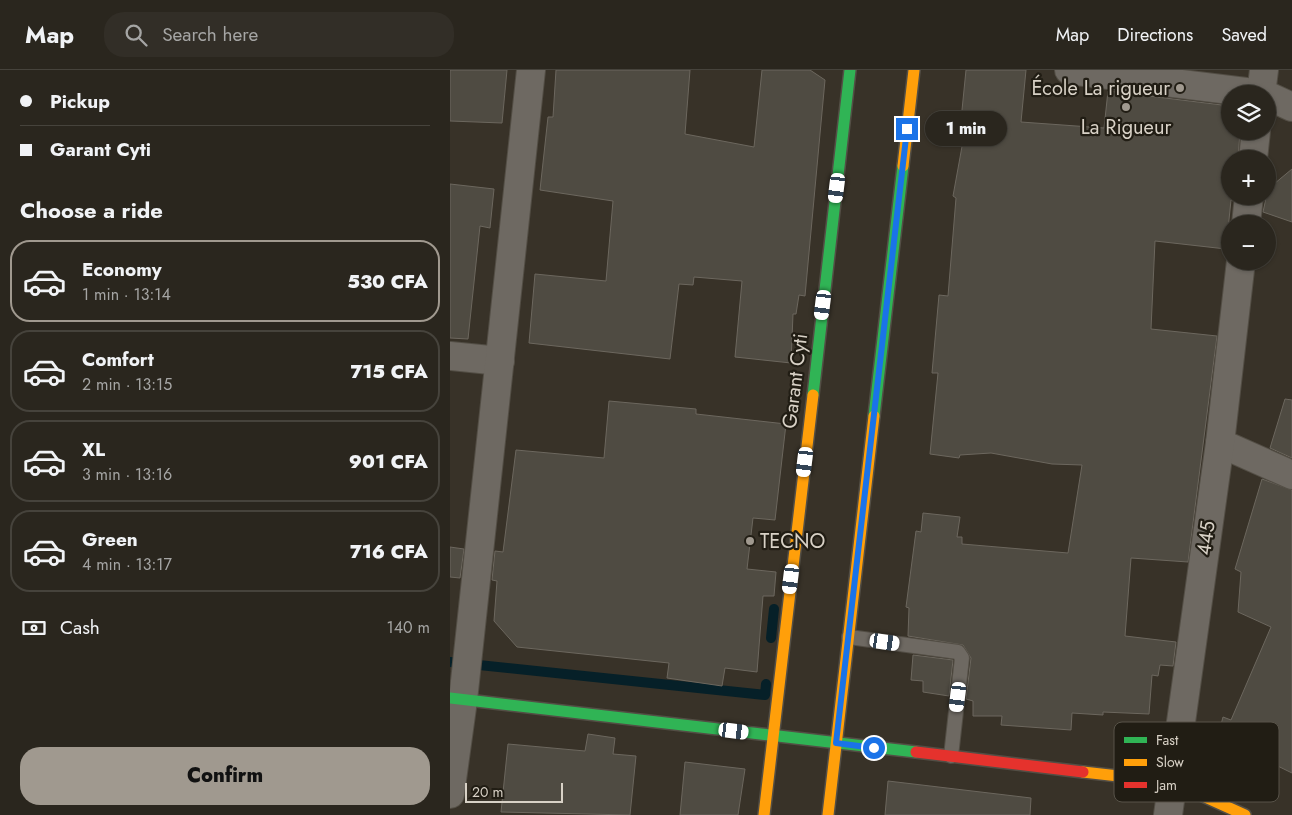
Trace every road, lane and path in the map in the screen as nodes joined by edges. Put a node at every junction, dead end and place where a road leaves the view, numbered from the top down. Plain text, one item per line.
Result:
1 (531, 70) edge
2 (850, 70) edge
3 (914, 70) edge
4 (1069, 70) edge
5 (1264, 70) edge
6 (1262, 85) edge
7 (1221, 89) edge
8 (1276, 100) edge
9 (1292, 107) edge
10 (1240, 270) edge
11 (450, 356) edge
12 (500, 361) junction
13 (1220, 443) junction
14 (1292, 475) edge
15 (849, 637) junction
16 (456, 699) edge
17 (1180, 722) edge
18 (773, 736) junction
19 (836, 743) junction
20 (951, 756) junction
21 (1114, 775) edge
22 (450, 794) edge
23 (1170, 802) edge
24 (1216, 802) edge
25 (764, 815) edge
26 (828, 815) edge
27 (1168, 815) edge
28 (1245, 815) edge

1 - 12 street
2 - 18 main road, Garant Cyti
3 - 15 main road
4 - 7 street
5 - 6 street
8 - 9 street
10 - 13 street, 445
11 - 12 street
12 - 16 street
13 - 14 street
13 - 17 street, 445
15 - 19 main road
15 - 20 lane
16 - 18 main road
16 - 22 street
18 - 19 main road
18 - 25 main road, Garant Cyti
19 - 20 main road
19 - 26 main road
20 - 21 main road
23 - 27 street, 445
24 - 28 main road

